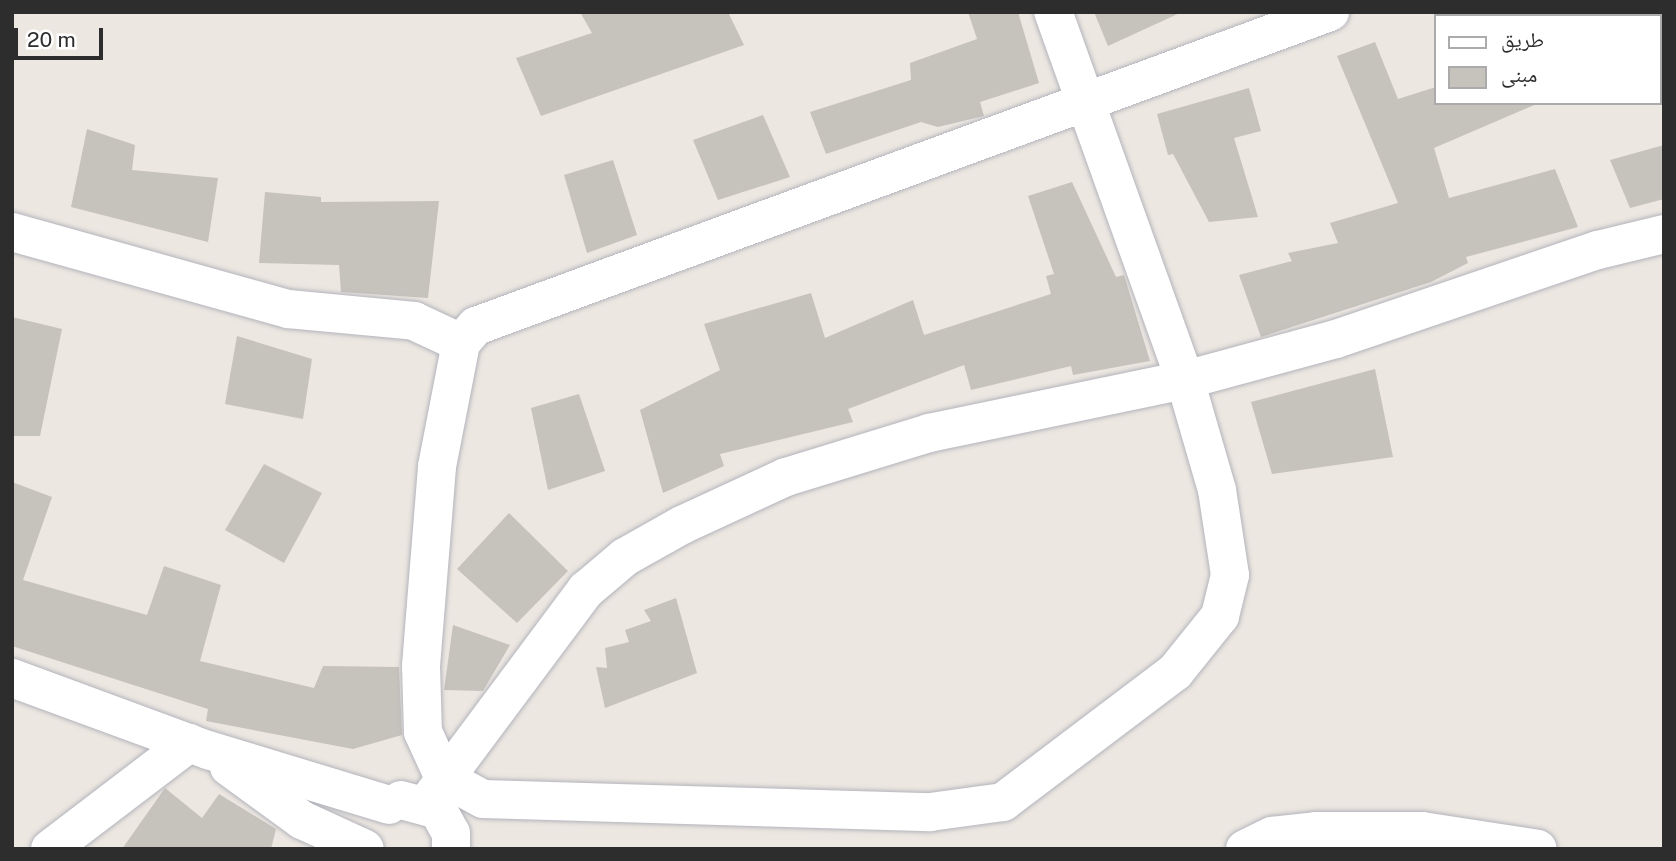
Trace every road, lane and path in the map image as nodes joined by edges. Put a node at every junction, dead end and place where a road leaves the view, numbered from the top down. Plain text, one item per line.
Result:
1 (1053, 12) edge
2 (1330, 12) edge
3 (1087, 98) junction
4 (12, 232) edge
5 (1664, 234) edge
6 (461, 343) junction
7 (1185, 380) junction
8 (12, 678) edge
9 (199, 747) junction
10 (435, 790) junction
11 (389, 805) junction
12 (455, 846) edge
13 (50, 849) edge
14 (367, 849) edge
15 (1245, 849) edge
16 (1538, 849) edge

1 - 3 street
2 - 3 street
3 - 6 street
3 - 7 street
4 - 6 street
5 - 7 street
6 - 10 street
7 - 10 street
7 - 10 street
8 - 9 street
9 - 11 street
9 - 13 street
9 - 14 street
10 - 11 street
10 - 12 street
11 - 14 street
15 - 16 street

